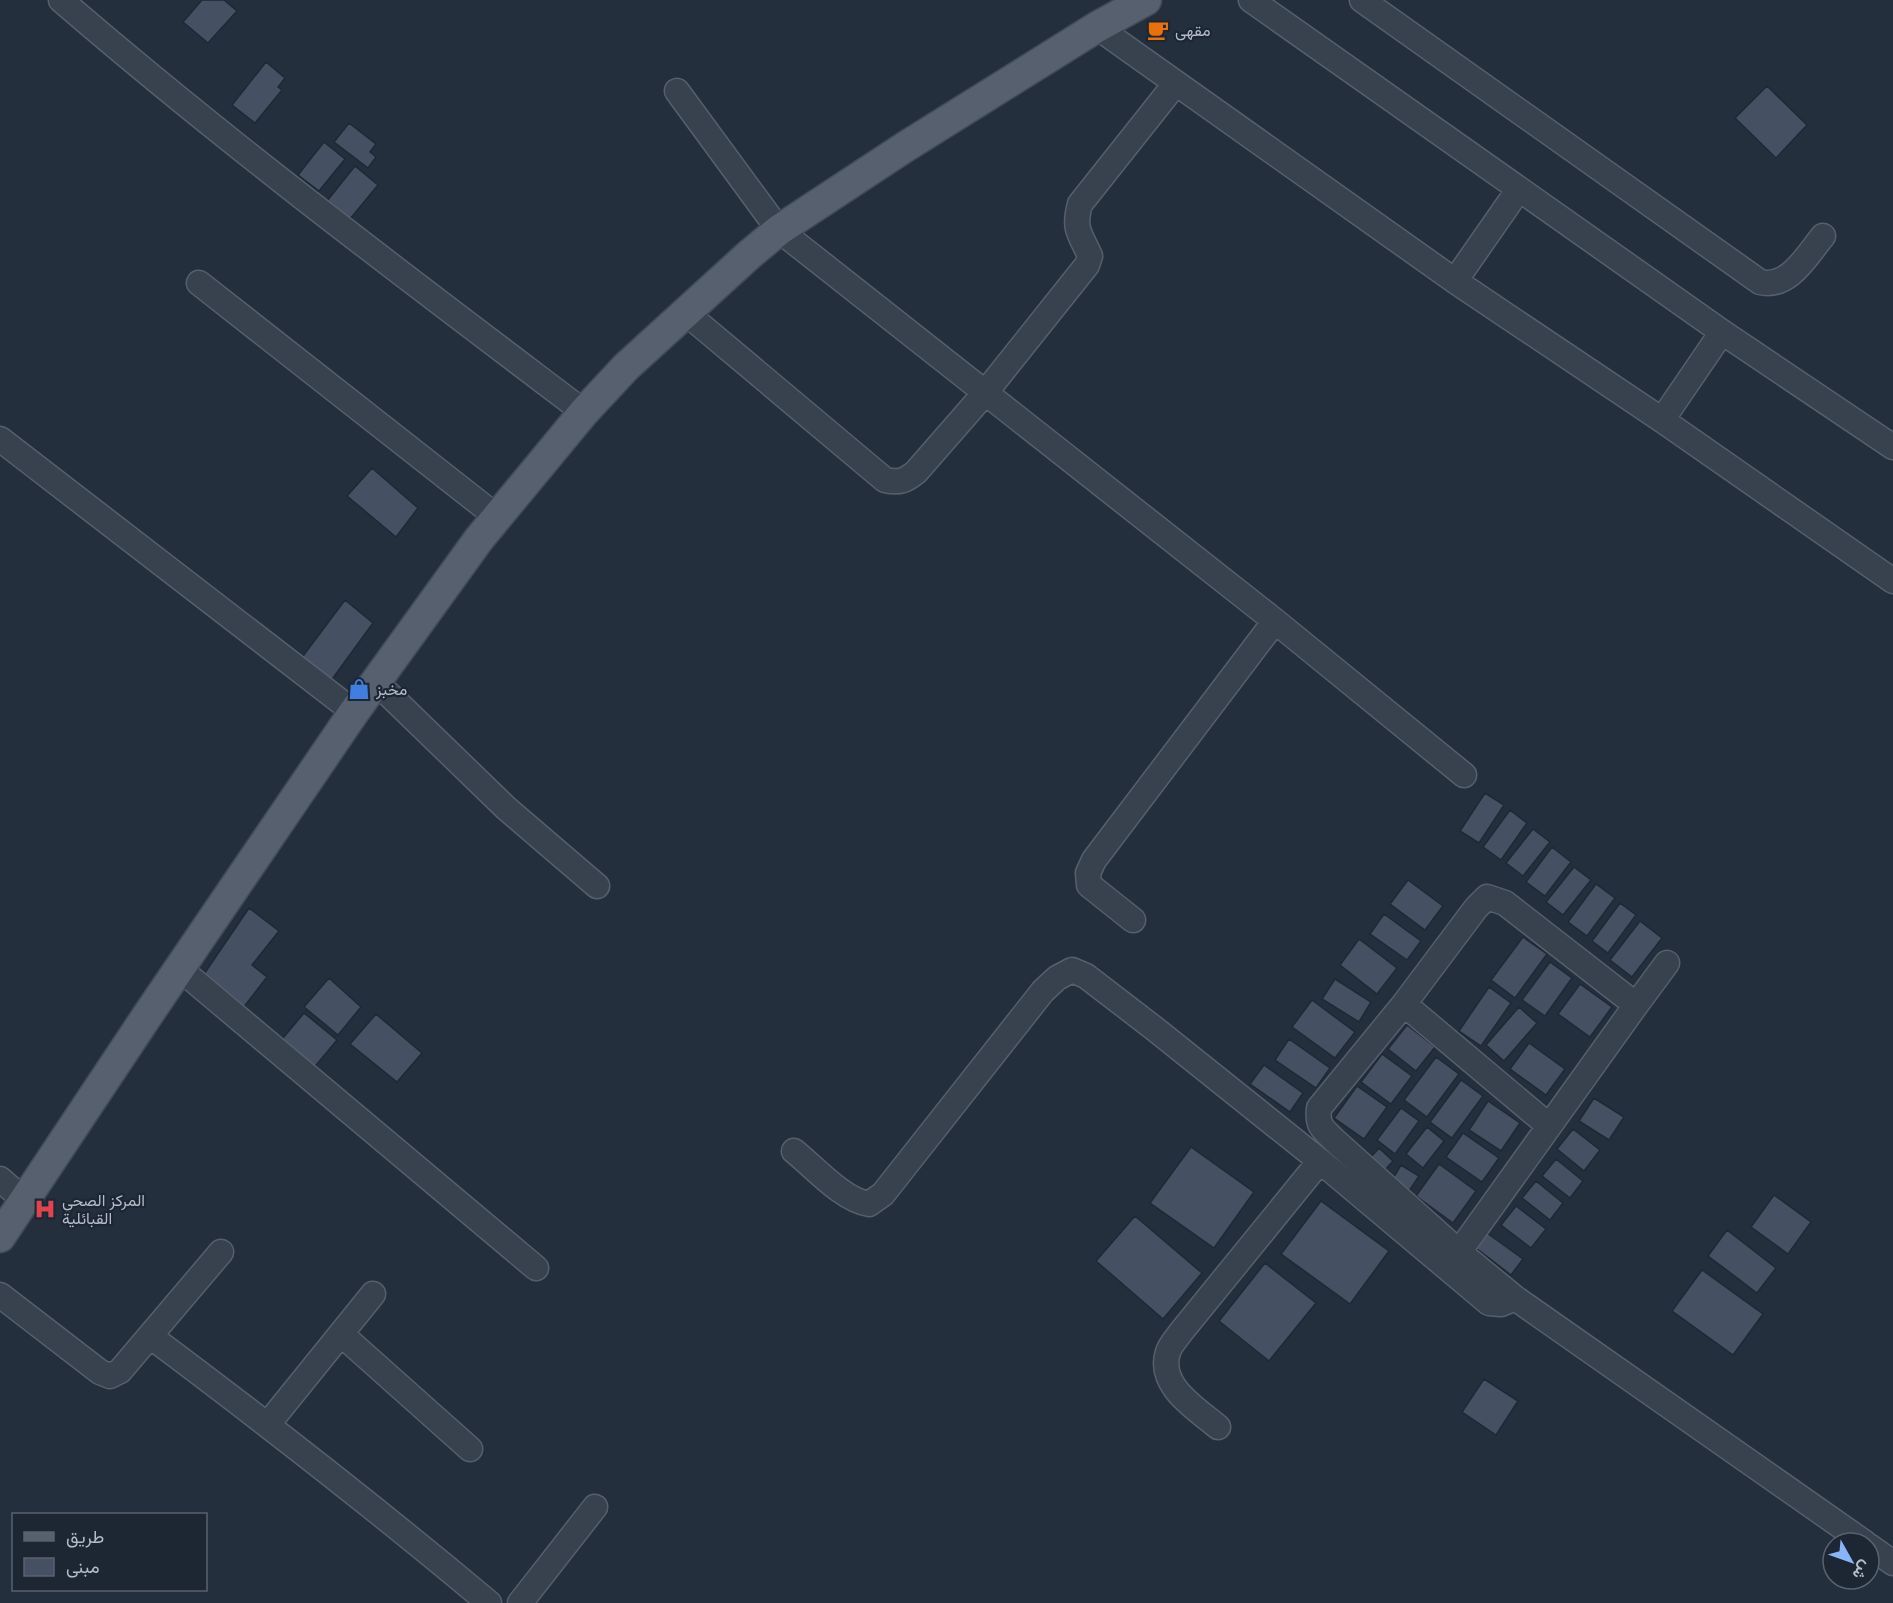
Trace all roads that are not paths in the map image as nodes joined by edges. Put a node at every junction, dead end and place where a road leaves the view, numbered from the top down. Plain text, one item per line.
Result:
1 (62, 0) edge
2 (1146, 0) edge
3 (1251, 0) edge
4 (1362, 0) edge
5 (1097, 27) junction
6 (1176, 83) junction
7 (677, 91) dead end
8 (1519, 189) junction
9 (779, 230) junction
10 (1823, 236) dead end
11 (1455, 281) junction
12 (199, 283) dead end
13 (686, 313) junction
14 (1722, 332) junction
15 (985, 393) junction
16 (584, 412) junction
17 (1662, 420) junction
18 (0, 439) edge
19 (1893, 447) edge
20 (497, 517) junction
21 (1893, 582) edge
22 (1275, 621) junction
23 (376, 682) junction
24 (354, 712) junction
25 (1464, 775) dead end
26 (597, 886) dead end
27 (1133, 920) dead end
28 (1667, 963) dead end
29 (180, 969) junction
30 (1404, 1004) junction
31 (1636, 1005) junction
32 (1548, 1125) junction
33 (794, 1151) dead end
34 (1320, 1161) junction
35 (0, 1179) edge
36 (24, 1200) junction
37 (0, 1237) edge
38 (221, 1252) dead end
39 (1459, 1252) junction
40 (537, 1268) dead end
41 (373, 1294) dead end
42 (0, 1295) edge
43 (1515, 1298) junction
44 (341, 1334) junction
45 (150, 1336) junction
46 (268, 1424) junction
47 (1218, 1427) dead end
48 (470, 1449) dead end
49 (595, 1507) dead end
50 (1848, 1531) edge
51 (489, 1603) edge
52 (520, 1603) edge

1 - 16 street
2 - 5 main road
3 - 8 street
4 - 10 street
5 - 6 street
5 - 9 main road
6 - 11 street
6 - 15 street
7 - 9 street
8 - 11 street
8 - 14 street
9 - 13 main road
9 - 15 street
11 - 17 street
12 - 20 street
13 - 15 street
13 - 16 main road
14 - 17 street
14 - 19 street
15 - 22 street
16 - 20 main road
17 - 21 street
18 - 24 street
20 - 23 main road
22 - 25 street
22 - 27 street
23 - 24 main road
23 - 26 street
24 - 29 main road
28 - 31 street
29 - 36 main road
29 - 40 street
30 - 31 street
30 - 32 street
30 - 39 street
31 - 32 street
32 - 39 street
33 - 34 street
34 - 43 street
34 - 47 street
35 - 36 street
36 - 37 main road
38 - 45 street
39 - 43 street
41 - 44 street
42 - 45 street
43 - 50 street
44 - 46 street
44 - 48 street
45 - 46 street
46 - 51 street
49 - 52 street

